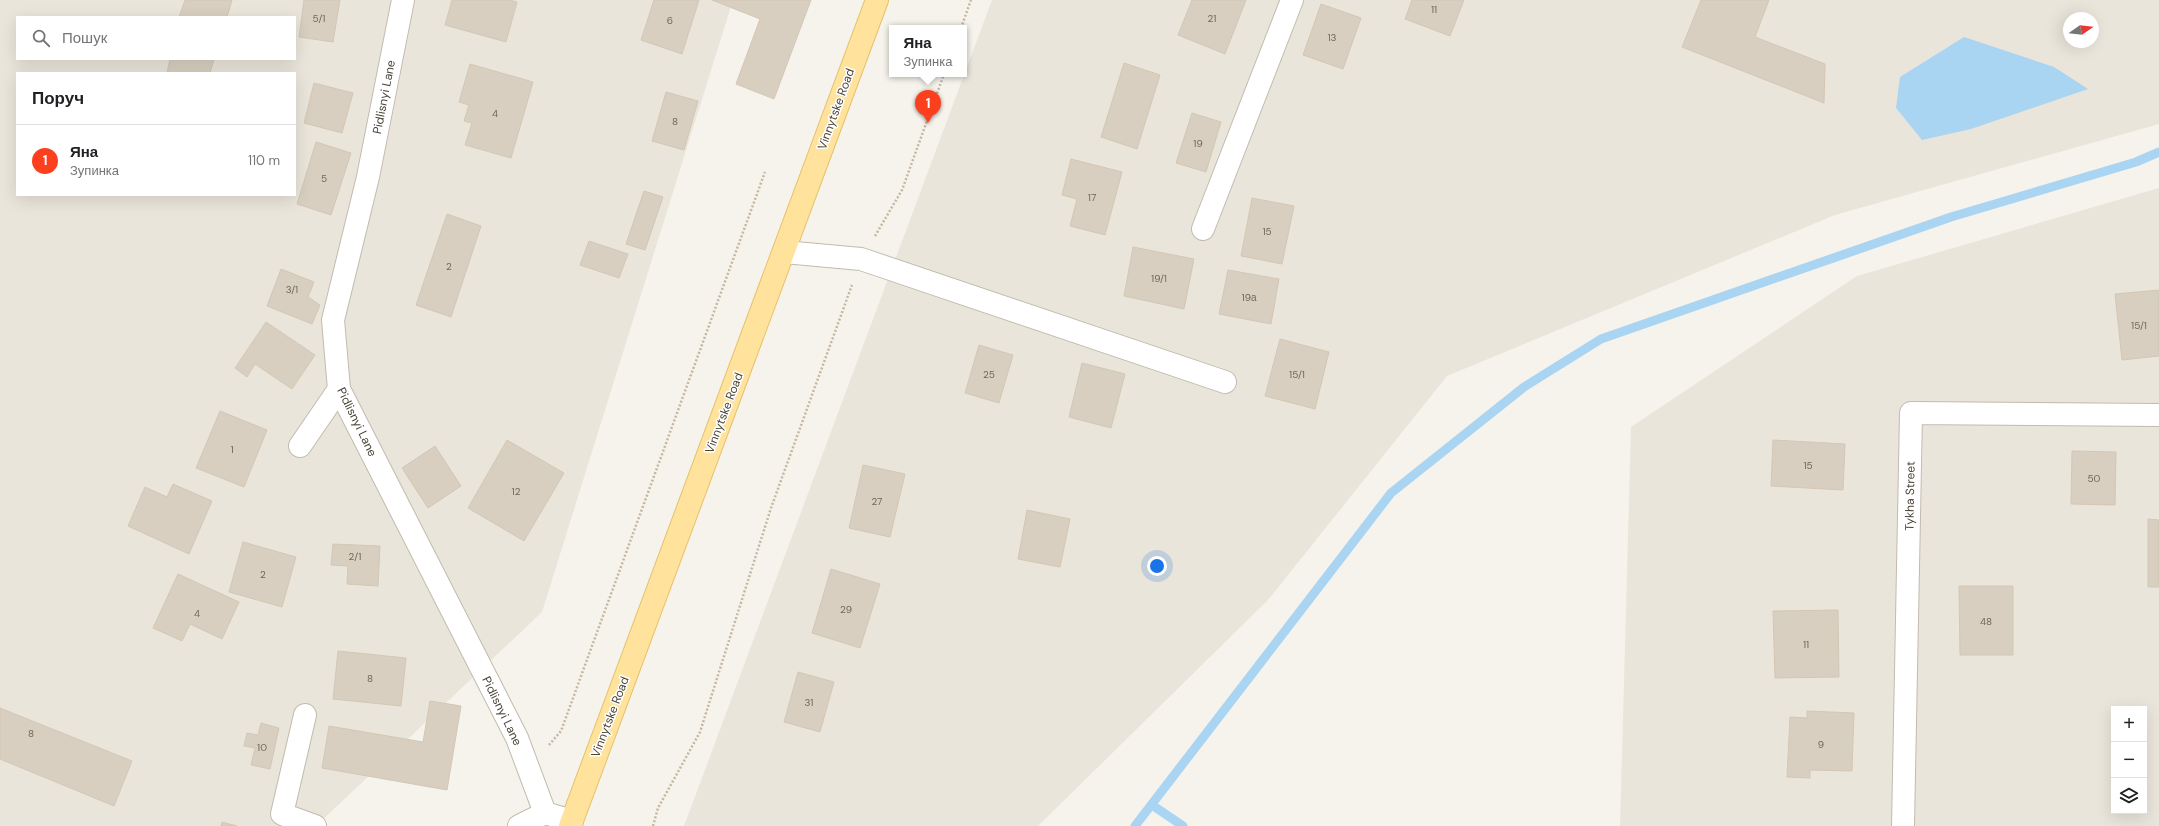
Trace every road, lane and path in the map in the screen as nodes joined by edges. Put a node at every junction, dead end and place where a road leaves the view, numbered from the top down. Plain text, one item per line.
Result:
1 (403, 0) edge
2 (877, 0) edge
3 (971, 0) edge
4 (1292, 0) edge
5 (961, 25) edge
6 (943, 77) edge
7 (765, 172) dead end
8 (1203, 229) dead end
9 (784, 252) junction
10 (861, 259) junction
11 (1225, 382) dead end
12 (339, 389) junction
13 (2159, 415) edge
14 (300, 446) dead end
15 (305, 715) dead end
16 (529, 769) junction
17 (545, 813) junction
18 (571, 824) edge
19 (315, 826) edge
20 (519, 826) edge
21 (653, 826) edge
22 (1902, 826) edge

1 - 12 street, Pidlisnyi Lane
2 - 9 main road, Vinnytske Road
3 - 5 path
4 - 8 street
6 - 10 path
7 - 16 path
9 - 10 street
9 - 18 main road, Vinnytske Road
10 - 11 street
10 - 21 path
12 - 14 street
12 - 16 street, Pidlisnyi Lane
13 - 22 street, Tykha Street
15 - 19 street
16 - 17 street, Pidlisnyi Lane
17 - 18 street
17 - 20 street

